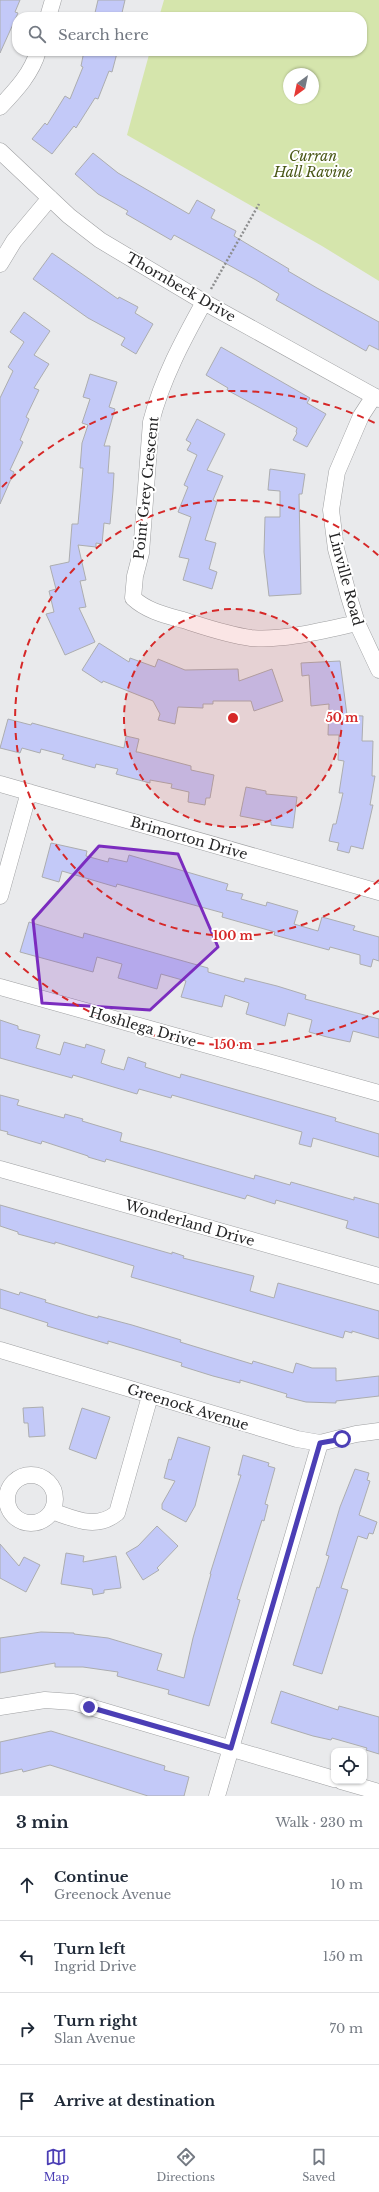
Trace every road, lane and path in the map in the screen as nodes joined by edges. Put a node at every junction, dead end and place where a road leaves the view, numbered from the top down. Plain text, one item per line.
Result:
1 (53, 0) edge
2 (49, 12) edge
3 (36, 56) edge
4 (0, 107) edge
5 (0, 150) edge
6 (50, 198) junction
7 (259, 204) dead end
8 (0, 264) edge
9 (204, 302) junction
10 (376, 397) edge
11 (357, 623) junction
12 (379, 670) edge
13 (0, 784) edge
14 (29, 792) junction
15 (379, 892) edge
16 (0, 896) edge
17 (0, 987) edge
18 (379, 1092) edge
19 (0, 1169) edge
20 (379, 1276) edge
21 (0, 1350) edge
22 (150, 1396) junction
23 (379, 1431) edge
24 (320, 1443) junction
25 (52, 1512) dead end
26 (0, 1707) edge
27 (231, 1748) junction
28 (331, 1778) edge
29 (351, 1784) edge
30 (379, 1792) edge
31 (217, 1796) edge

1 - 2 street
3 - 4 street
5 - 6 street, Thornbeck Drive
6 - 8 street
6 - 9 street, Thornbeck Drive
7 - 9 path
9 - 10 street, Thornbeck Drive
9 - 11 street, Point Grey Crescent
10 - 11 street, Linville Road
11 - 12 street, Linville Road
13 - 14 street, Brimorton Drive
14 - 15 street, Brimorton Drive
14 - 16 street
17 - 18 street, Hoshlega Drive
19 - 20 street, Wonderland Drive
21 - 22 street, Greenock Avenue
22 - 24 street, Greenock Avenue
22 - 25 street
23 - 24 street, Greenock Avenue
24 - 27 street
26 - 27 street
27 - 28 street
27 - 31 street
29 - 30 street

